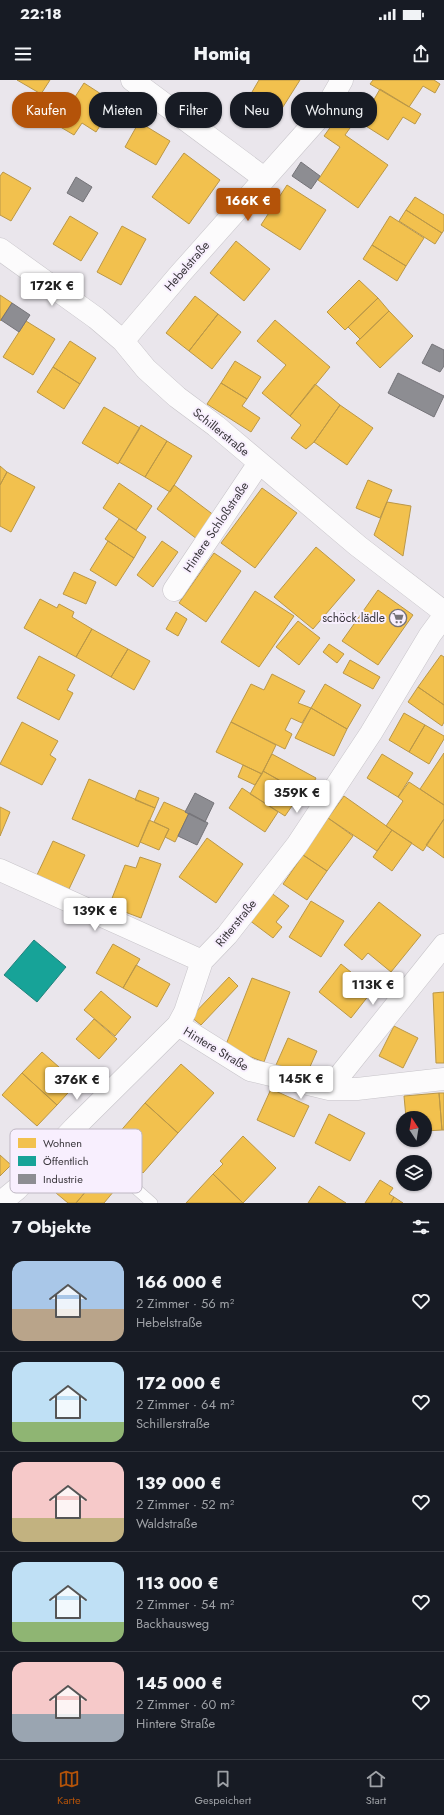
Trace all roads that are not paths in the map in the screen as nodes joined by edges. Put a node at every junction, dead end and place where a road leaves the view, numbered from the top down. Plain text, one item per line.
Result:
1 (132, 80) edge
2 (342, 80) edge
3 (264, 178) junction
4 (0, 250) edge
5 (123, 341) junction
6 (259, 463) junction
7 (174, 590) dead end
8 (444, 612) edge
9 (444, 616) edge
10 (0, 870) edge
11 (444, 946) edge
12 (202, 961) junction
13 (178, 1025) junction
14 (444, 1079) edge
15 (329, 1089) junction
16 (75, 1129) edge
17 (13, 1193) edge
18 (141, 1193) edge
19 (0, 1203) edge
20 (152, 1203) edge

1 - 3 street
2 - 3 street, Hebelstraße
3 - 5 street, Hebelstraße
4 - 5 street, Schillerstraße
5 - 6 street, Schillerstraße
6 - 7 street, Hintere Schloßstraße
6 - 8 street, Schillerstraße
9 - 12 street, Ritterstraße
10 - 12 street
11 - 15 street
12 - 13 street, Ritterstraße
13 - 15 street, Hintere Straße
13 - 16 street, Ritterstraße
14 - 15 street, Hintere Straße
17 - 19 street, Ritterstraße
18 - 20 lane

